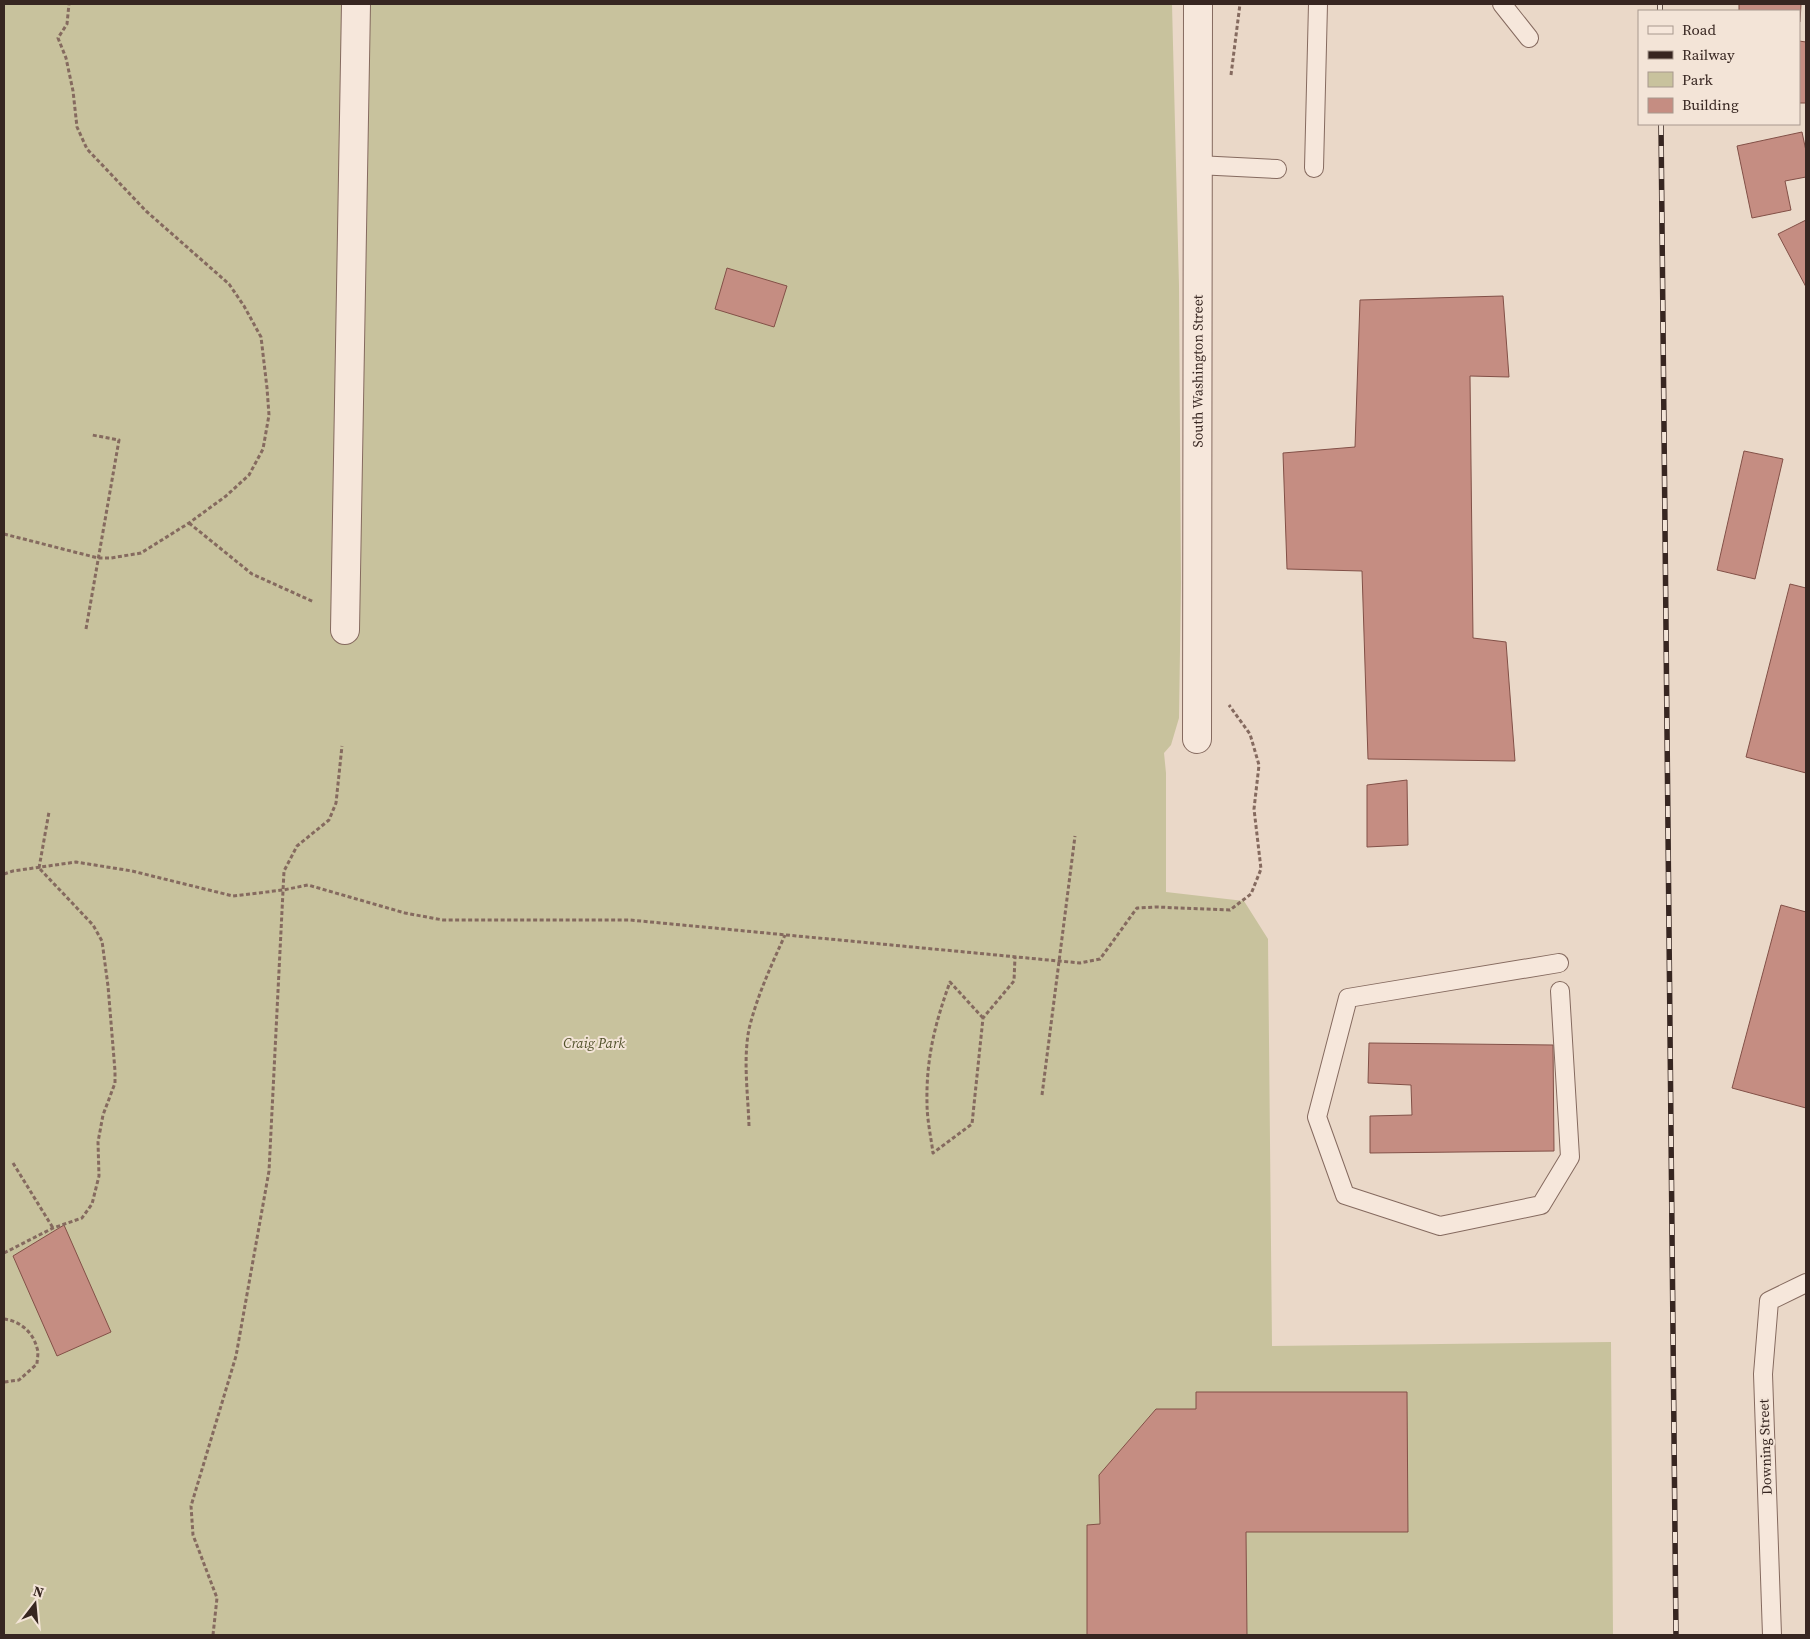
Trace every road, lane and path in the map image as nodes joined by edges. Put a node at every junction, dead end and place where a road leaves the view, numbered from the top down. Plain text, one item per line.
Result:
1 (69, 4) edge
2 (356, 4) edge
3 (1198, 4) edge
4 (1318, 4) edge
5 (1502, 4) edge
6 (1529, 38) dead end
7 (1197, 166) junction
8 (1314, 168) dead end
9 (1277, 169) dead end
10 (92, 435) dead end
11 (189, 522) junction
12 (4, 534) edge
13 (98, 558) junction
14 (345, 621) joint
15 (86, 629) dead end
16 (1227, 702) dead end
17 (1197, 738) dead end
18 (342, 746) dead end
19 (49, 812) dead end
20 (1075, 836) dead end
21 (38, 868) junction
22 (4, 874) edge
23 (283, 890) junction
24 (784, 935) junction
25 (1016, 957) junction
26 (1061, 960) junction
27 (1559, 963) dead end
28 (1560, 991) dead end
29 (983, 1018) junction
30 (1042, 1095) dead end
31 (749, 1126) dead end
32 (13, 1163) dead end
33 (53, 1228) junction
34 (4, 1253) edge
35 (1806, 1283) edge
36 (4, 1319) edge
37 (4, 1382) edge
38 (213, 1635) edge
39 (1772, 1635) edge

1 - 11 path
2 - 14 street
3 - 7 street, South Washington Street
4 - 8 lane
5 - 6 lane
7 - 9 lane
7 - 17 street, South Washington Street
10 - 13 path
11 - 13 path
11 - 14 path
12 - 13 path
13 - 15 path
16 - 26 path
18 - 23 path
19 - 21 path
20 - 26 path
21 - 22 path
21 - 23 path
21 - 33 path
23 - 24 path
23 - 38 path
24 - 25 path
24 - 31 path
25 - 26 path
25 - 29 path
26 - 30 path
27 - 28 lane
29 - 29 path
32 - 33 path
33 - 34 path
35 - 39 lane, Downing Street
36 - 37 path

